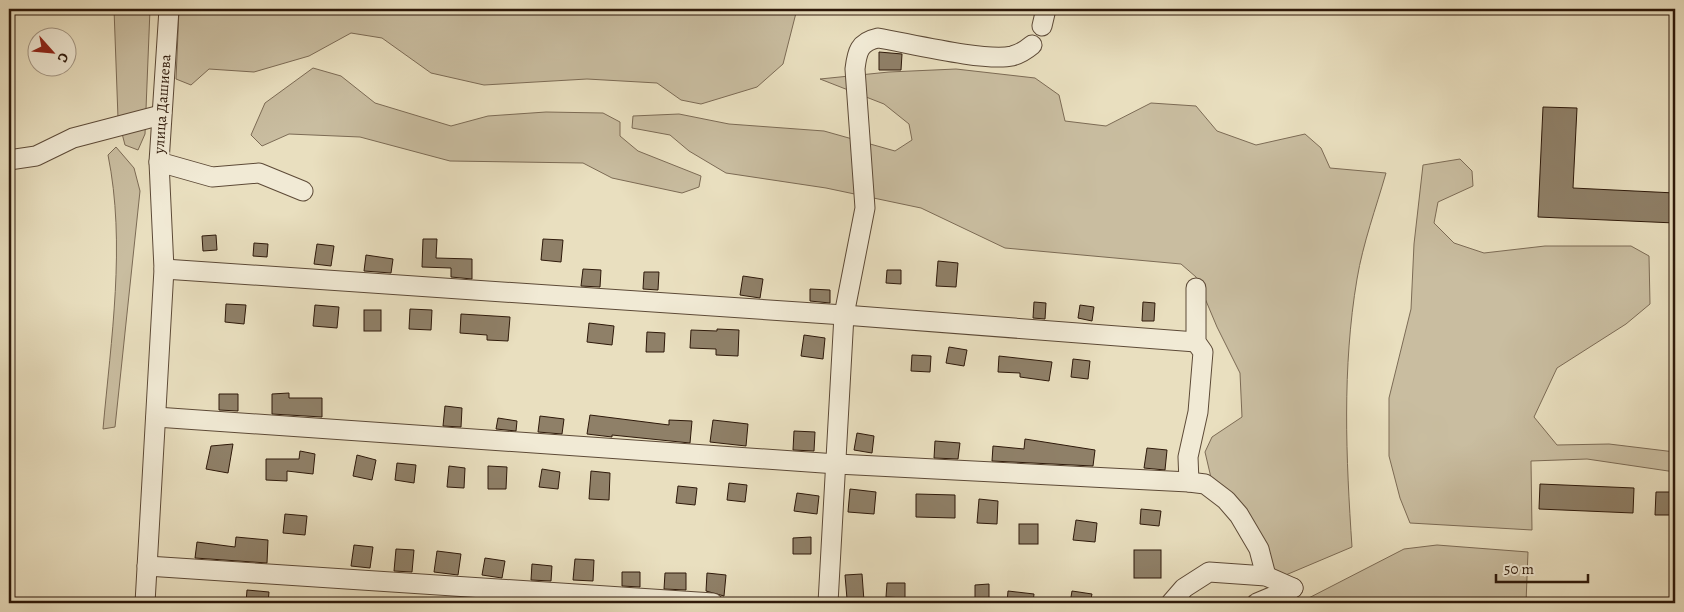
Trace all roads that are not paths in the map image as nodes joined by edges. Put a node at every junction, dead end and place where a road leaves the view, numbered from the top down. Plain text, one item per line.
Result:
1 (169, 9) edge
2 (1032, 45) dead end
3 (161, 115) junction
4 (9, 160) edge
5 (159, 162) junction
6 (303, 191) dead end
7 (164, 269) junction
8 (1196, 288) dead end
9 (844, 315) junction
10 (1196, 342) junction
11 (156, 417) junction
12 (837, 464) junction
13 (1189, 482) junction
14 (147, 566) junction
15 (1266, 576) junction
16 (145, 603) edge
17 (713, 603) edge
18 (828, 603) edge
19 (1171, 603) edge
20 (1257, 603) edge

1 - 3 street, улица Дашиева
2 - 9 street
3 - 4 street
3 - 5 street, улица Дашиева
5 - 6 street
5 - 7 street, улица Дашиева
7 - 9 street
7 - 11 street, улица Дашиева
8 - 10 street
9 - 10 street
9 - 12 street
10 - 13 street
11 - 12 street
11 - 14 street, улица Дашиева
12 - 13 street
12 - 18 street
13 - 15 street
14 - 16 street, улица Дашиева
14 - 17 street
15 - 19 street
15 - 20 street

